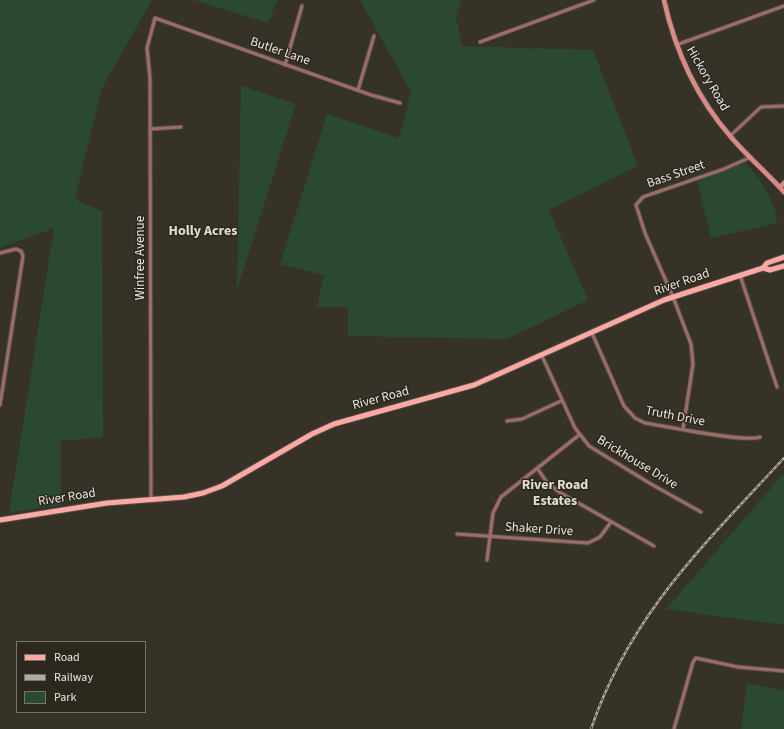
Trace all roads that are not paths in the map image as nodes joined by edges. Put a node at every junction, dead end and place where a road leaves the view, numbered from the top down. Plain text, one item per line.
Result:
1 (594, 0) edge
2 (664, 0) edge
3 (302, 6) dead end
4 (784, 6) edge
5 (155, 18) joint
6 (374, 36) dead end
7 (480, 42) dead end
8 (676, 45) junction
9 (285, 65) junction
10 (358, 90) junction
11 (400, 103) dead end
12 (784, 106) edge
13 (181, 127) dead end
14 (150, 129) junction
15 (730, 136) junction
16 (751, 157) junction
17 (784, 182) edge
18 (780, 187) junction
19 (784, 192) edge
20 (0, 253) edge
21 (784, 257) edge
22 (784, 266) edge
23 (763, 268) junction
24 (740, 275) junction
25 (673, 297) junction
26 (592, 333) junction
27 (542, 356) junction
28 (777, 387) dead end
29 (561, 401) junction
30 (0, 405) edge
31 (507, 421) dead end
32 (683, 429) junction
33 (579, 435) junction
34 (760, 437) dead end
35 (537, 468) junction
36 (151, 499) junction
37 (702, 512) dead end
38 (0, 520) edge
39 (611, 522) junction
40 (457, 534) dead end
41 (488, 536) junction
42 (654, 546) dead end
43 (487, 560) dead end
44 (784, 671) edge
45 (674, 729) edge

1 - 7 street
2 - 8 main road, Hickory Road
3 - 9 street
4 - 8 street
5 - 9 street, Butler Lane
5 - 14 street, Winfree Avenue
6 - 10 street
8 - 15 main road, Hickory Road
9 - 10 street, Butler Lane
10 - 11 street, Butler Lane
12 - 15 street
13 - 14 street
14 - 36 street, Winfree Avenue
15 - 16 main road, Hickory Road
16 - 18 main road, Hickory Road
16 - 25 street, Bass Street
17 - 18 main road
18 - 19 main road
20 - 30 street
21 - 23 main road, River Road
22 - 23 main road, River Road
23 - 24 main road, River Road
24 - 25 main road, River Road
24 - 28 street
25 - 26 main road, River Road
25 - 32 street
26 - 27 main road, River Road
26 - 32 street, Truth Drive
27 - 29 street, Brickhouse Drive
27 - 36 main road, River Road
29 - 31 street
29 - 33 street, Brickhouse Drive
32 - 34 street, Truth Drive
33 - 35 street
33 - 37 street, Brickhouse Drive
35 - 39 street
35 - 41 street
36 - 38 main road, River Road
39 - 41 street, Shaker Drive
39 - 42 street
40 - 41 street, Shaker Drive
41 - 43 street
44 - 45 street

